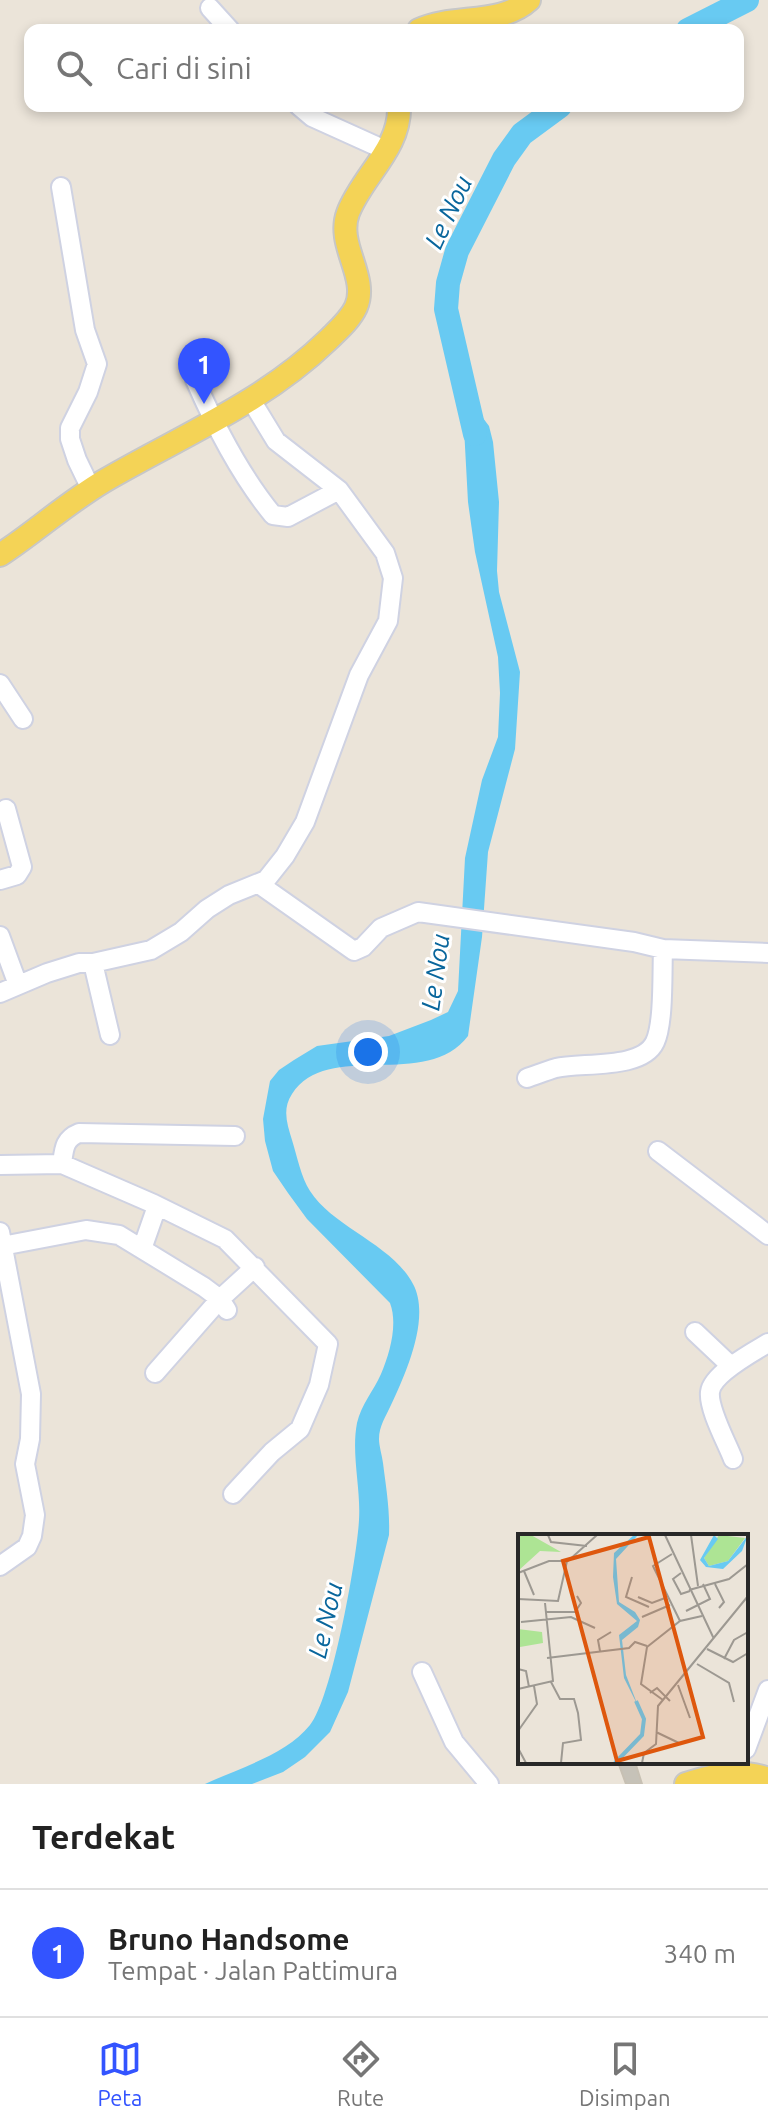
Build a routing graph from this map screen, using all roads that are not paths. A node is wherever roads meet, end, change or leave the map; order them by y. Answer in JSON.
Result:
{"nodes":[{"id":1,"x":529,"y":0,"type":"edge"},
{"id":2,"x":210,"y":8,"type":"dead end"},
{"id":3,"x":225,"y":24,"type":"edge"},
{"id":4,"x":438,"y":24,"type":"edge"},
{"id":5,"x":306,"y":112,"type":"edge"},
{"id":6,"x":399,"y":112,"type":"edge"},
{"id":7,"x":385,"y":150,"type":"junction"},
{"id":8,"x":61,"y":187,"type":"dead end"},
{"id":9,"x":195,"y":380,"type":"dead end"},
{"id":10,"x":251,"y":400,"type":"junction"},
{"id":11,"x":214,"y":423,"type":"junction"},
{"id":12,"x":91,"y":489,"type":"junction"},
{"id":13,"x":339,"y":490,"type":"junction"},
{"id":14,"x":0,"y":555,"type":"edge"},
{"id":15,"x":0,"y":684,"type":"edge"},
{"id":16,"x":23,"y":719,"type":"dead end"},
{"id":17,"x":6,"y":809,"type":"dead end"},
{"id":18,"x":0,"y":880,"type":"edge"},
{"id":19,"x":259,"y":884,"type":"junction"},
{"id":20,"x":0,"y":936,"type":"edge"},
{"id":21,"x":663,"y":949,"type":"junction"},
{"id":22,"x":768,"y":953,"type":"edge"},
{"id":23,"x":93,"y":963,"type":"junction"},
{"id":24,"x":18,"y":985,"type":"junction"},
{"id":25,"x":0,"y":993,"type":"edge"},
{"id":26,"x":110,"y":1035,"type":"dead end"},
{"id":27,"x":527,"y":1078,"type":"dead end"},
{"id":28,"x":235,"y":1136,"type":"dead end"},
{"id":29,"x":658,"y":1151,"type":"dead end"},
{"id":30,"x":62,"y":1164,"type":"junction"},
{"id":31,"x":0,"y":1165,"type":"edge"},
{"id":32,"x":154,"y":1204,"type":"junction"},
{"id":33,"x":768,"y":1235,"type":"edge"},
{"id":34,"x":1,"y":1239,"type":"edge"},
{"id":35,"x":142,"y":1249,"type":"junction"},
{"id":36,"x":255,"y":1267,"type":"junction"},
{"id":37,"x":223,"y":1305,"type":"junction"},
{"id":38,"x":695,"y":1332,"type":"dead end"},
{"id":39,"x":768,"y":1343,"type":"edge"},
{"id":40,"x":731,"y":1366,"type":"junction"},
{"id":41,"x":155,"y":1373,"type":"dead end"},
{"id":42,"x":733,"y":1459,"type":"dead end"},
{"id":43,"x":233,"y":1494,"type":"dead end"},
{"id":44,"x":0,"y":1566,"type":"edge"},
{"id":45,"x":422,"y":1672,"type":"dead end"},
{"id":46,"x":768,"y":1690,"type":"edge"},
{"id":47,"x":748,"y":1744,"type":"edge"},
{"id":48,"x":742,"y":1767,"type":"edge"},
{"id":49,"x":768,"y":1779,"type":"edge"},
{"id":50,"x":696,"y":1781,"type":"edge"},
{"id":51,"x":489,"y":1784,"type":"edge"}],
"edges":[{"from":1,"to":4,"type":"main road"},
{"from":2,"to":3,"type":"street"},
{"from":5,"to":7,"type":"street"},
{"from":6,"to":7,"type":"main road"},
{"from":7,"to":10,"type":"main road"},
{"from":8,"to":12,"type":"street"},
{"from":9,"to":11,"type":"street"},
{"from":10,"to":11,"type":"main road"},
{"from":10,"to":13,"type":"street"},
{"from":11,"to":12,"type":"main road"},
{"from":11,"to":13,"type":"street"},
{"from":12,"to":14,"type":"main road"},
{"from":13,"to":19,"type":"street"},
{"from":15,"to":16,"type":"street"},
{"from":17,"to":18,"type":"street"},
{"from":19,"to":21,"type":"street"},
{"from":19,"to":23,"type":"street"},
{"from":20,"to":24,"type":"street"},
{"from":21,"to":22,"type":"street"},
{"from":21,"to":27,"type":"street"},
{"from":23,"to":24,"type":"street"},
{"from":23,"to":26,"type":"street"},
{"from":24,"to":25,"type":"street"},
{"from":28,"to":30,"type":"street"},
{"from":29,"to":33,"type":"street"},
{"from":30,"to":31,"type":"street"},
{"from":30,"to":32,"type":"street"},
{"from":32,"to":35,"type":"street"},
{"from":32,"to":36,"type":"street"},
{"from":34,"to":35,"type":"street"},
{"from":34,"to":44,"type":"street"},
{"from":35,"to":37,"type":"street"},
{"from":36,"to":37,"type":"street"},
{"from":36,"to":43,"type":"street"},
{"from":37,"to":41,"type":"street"},
{"from":38,"to":40,"type":"street"},
{"from":39,"to":40,"type":"street"},
{"from":40,"to":42,"type":"street"},
{"from":45,"to":51,"type":"street"},
{"from":46,"to":47,"type":"street"},
{"from":48,"to":49,"type":"main road"},
{"from":48,"to":50,"type":"main road"}]}
